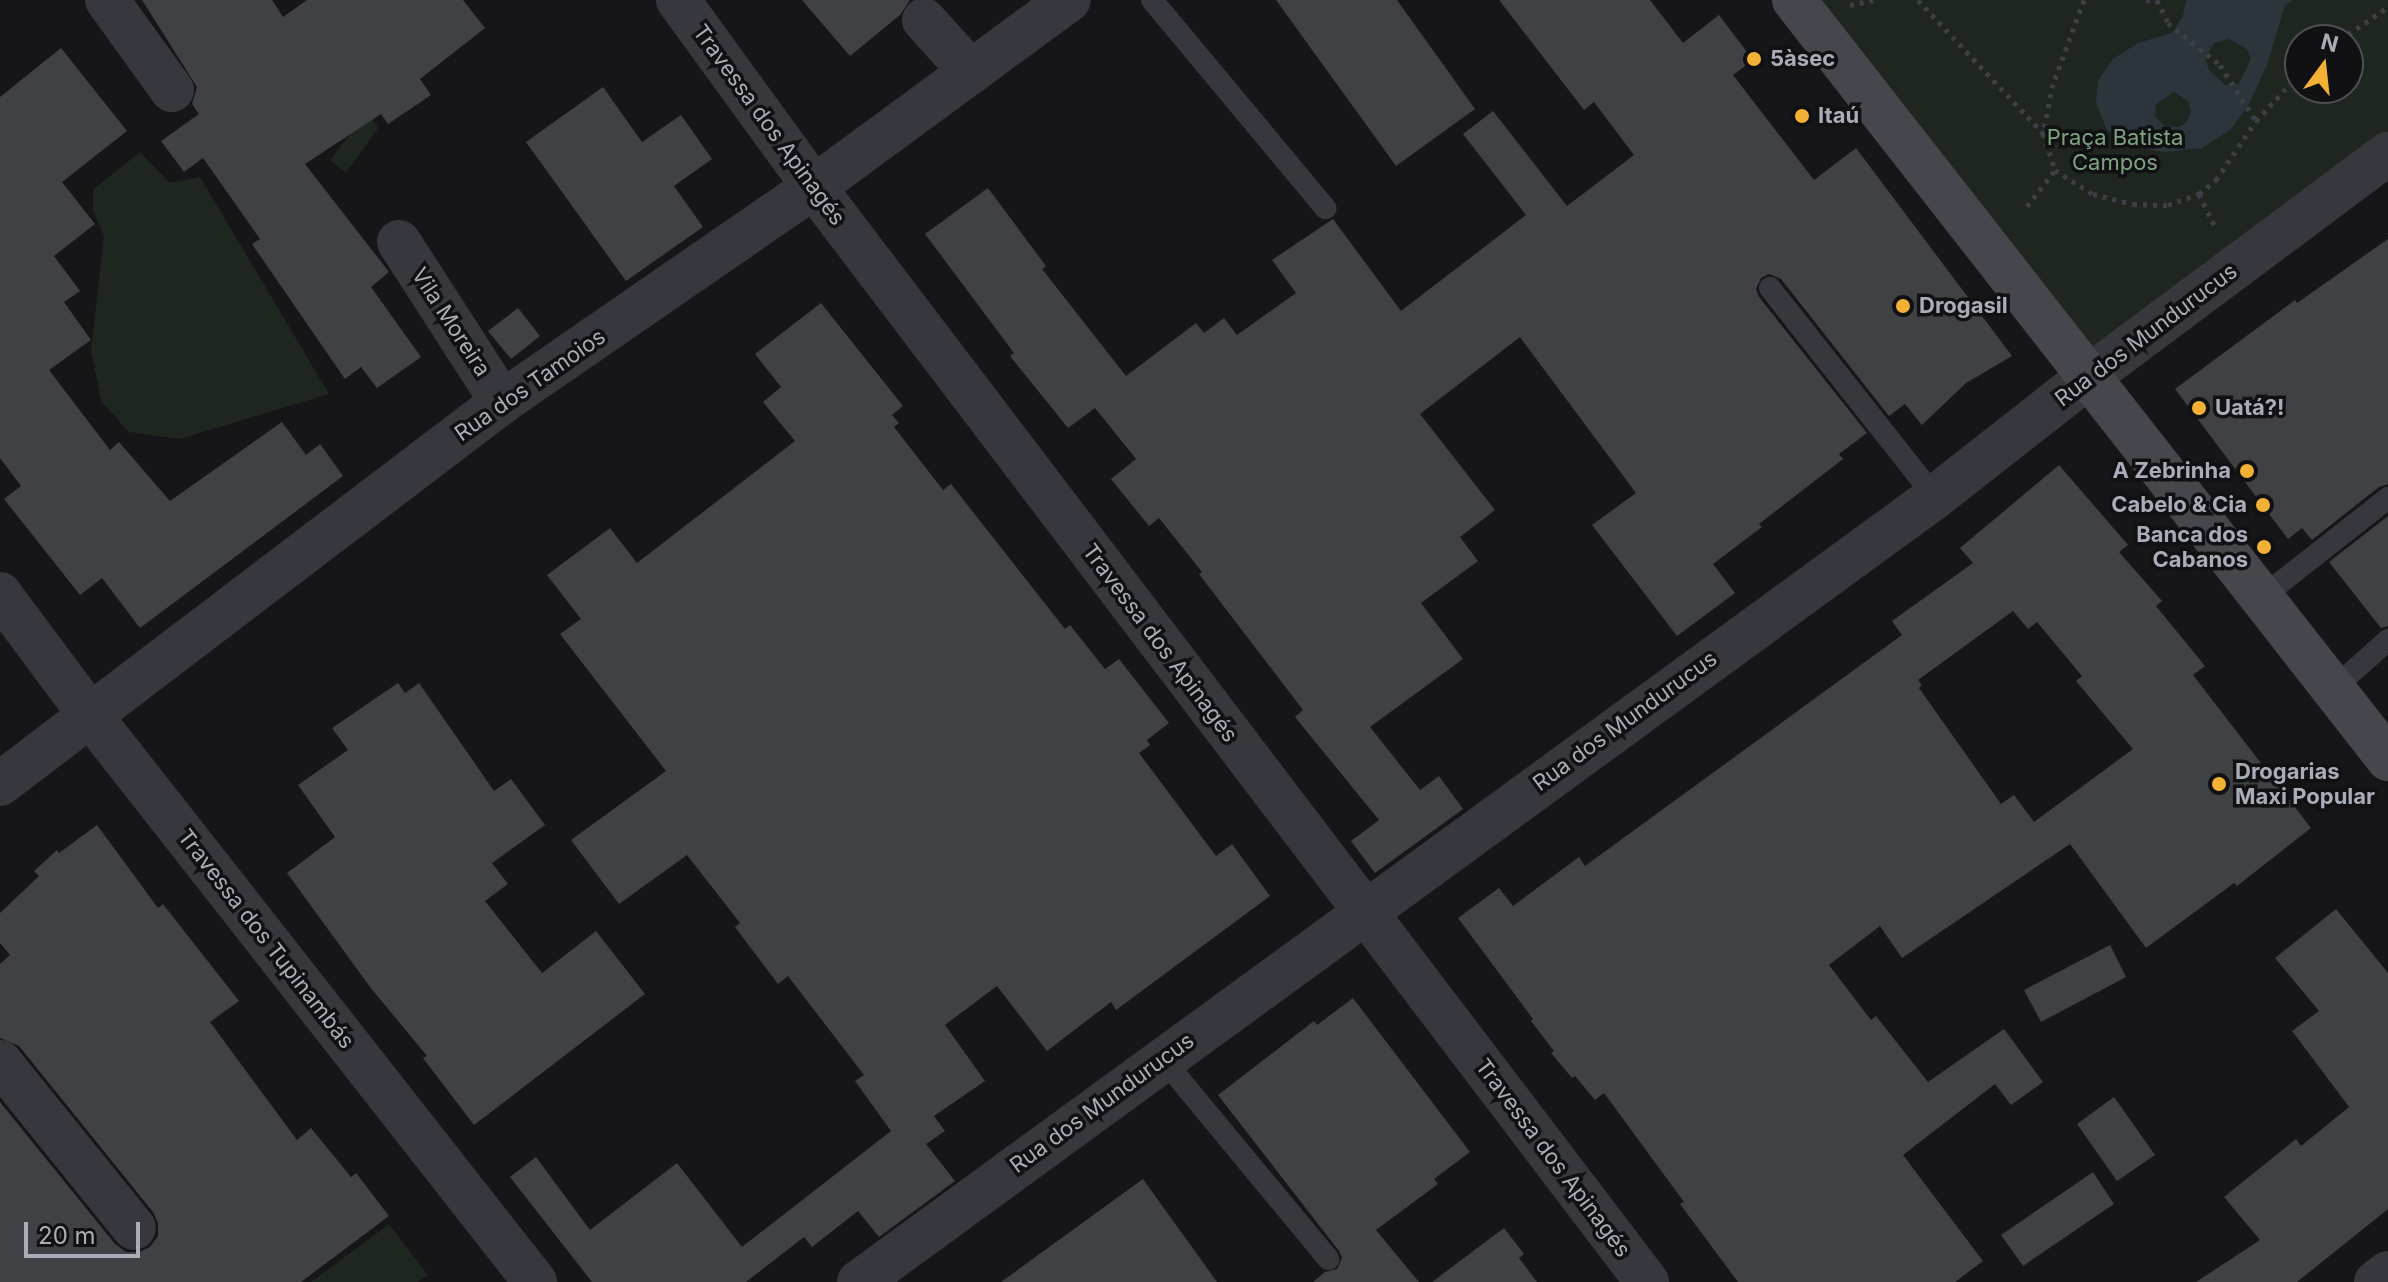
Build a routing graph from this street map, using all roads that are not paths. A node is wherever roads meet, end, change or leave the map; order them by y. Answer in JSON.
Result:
{"nodes":[{"id":1,"x":107,"y":0,"type":"edge"},
{"id":2,"x":678,"y":0,"type":"edge"},
{"id":3,"x":1069,"y":0,"type":"edge"},
{"id":4,"x":1152,"y":0,"type":"edge"},
{"id":5,"x":1794,"y":0,"type":"edge"},
{"id":6,"x":924,"y":20,"type":"dead end"},
{"id":7,"x":971,"y":72,"type":"junction"},
{"id":8,"x":172,"y":90,"type":"dead end"},
{"id":9,"x":2388,"y":154,"type":"edge"},
{"id":10,"x":814,"y":187,"type":"junction"},
{"id":11,"x":1325,"y":208,"type":"dead end"},
{"id":12,"x":399,"y":242,"type":"dead end"},
{"id":13,"x":1770,"y":288,"type":"dead end"},
{"id":14,"x":2087,"y":378,"type":"junction"},
{"id":15,"x":502,"y":402,"type":"junction"},
{"id":16,"x":1935,"y":497,"type":"junction"},
{"id":17,"x":2388,"y":498,"type":"edge"},
{"id":18,"x":0,"y":594,"type":"edge"},
{"id":19,"x":2261,"y":598,"type":"junction"},
{"id":20,"x":2388,"y":640,"type":"edge"},
{"id":21,"x":2333,"y":689,"type":"junction"},
{"id":22,"x":90,"y":715,"type":"junction"},
{"id":23,"x":2388,"y":759,"type":"edge"},
{"id":24,"x":0,"y":784,"type":"edge"},
{"id":25,"x":1366,"y":909,"type":"junction"},
{"id":26,"x":1162,"y":1058,"type":"junction"},
{"id":27,"x":0,"y":1062,"type":"edge"},
{"id":28,"x":134,"y":1228,"type":"dead end"},
{"id":29,"x":1328,"y":1259,"type":"dead end"},
{"id":30,"x":2388,"y":1273,"type":"edge"},
{"id":31,"x":535,"y":1282,"type":"edge"},
{"id":32,"x":859,"y":1282,"type":"edge"},
{"id":33,"x":1647,"y":1282,"type":"edge"},
{"id":34,"x":2376,"y":1282,"type":"edge"}],
"edges":[{"from":1,"to":8,"type":"street"},
{"from":2,"to":10,"type":"street","name":"Travessa dos Apinagés"},
{"from":3,"to":7,"type":"street","name":"Rua dos Tamoios"},
{"from":4,"to":11,"type":"lane"},
{"from":5,"to":14,"type":"main road"},
{"from":6,"to":7,"type":"street"},
{"from":7,"to":10,"type":"street","name":"Rua dos Tamoios"},
{"from":9,"to":14,"type":"street","name":"Rua dos Mundurucus"},
{"from":10,"to":15,"type":"street","name":"Rua dos Tamoios"},
{"from":10,"to":25,"type":"street","name":"Travessa dos Apinagés"},
{"from":12,"to":15,"type":"street","name":"Vila Moreira"},
{"from":13,"to":16,"type":"lane"},
{"from":14,"to":16,"type":"street","name":"Rua dos Mundurucus"},
{"from":14,"to":19,"type":"main road"},
{"from":15,"to":22,"type":"street","name":"Rua dos Tamoios"},
{"from":16,"to":25,"type":"street","name":"Rua dos Mundurucus"},
{"from":17,"to":19,"type":"lane"},
{"from":18,"to":22,"type":"street","name":"Travessa dos Tupinambás"},
{"from":19,"to":21,"type":"main road"},
{"from":20,"to":21,"type":"lane"},
{"from":21,"to":23,"type":"main road"},
{"from":22,"to":24,"type":"street","name":"Rua dos Tamoios"},
{"from":22,"to":31,"type":"street","name":"Travessa dos Tupinambás"},
{"from":25,"to":26,"type":"street","name":"Rua dos Mundurucus"},
{"from":25,"to":33,"type":"street","name":"Travessa dos Apinagés"},
{"from":26,"to":29,"type":"lane"},
{"from":26,"to":32,"type":"street","name":"Rua dos Mundurucus"},
{"from":27,"to":28,"type":"street"},
{"from":30,"to":34,"type":"street"}]}
